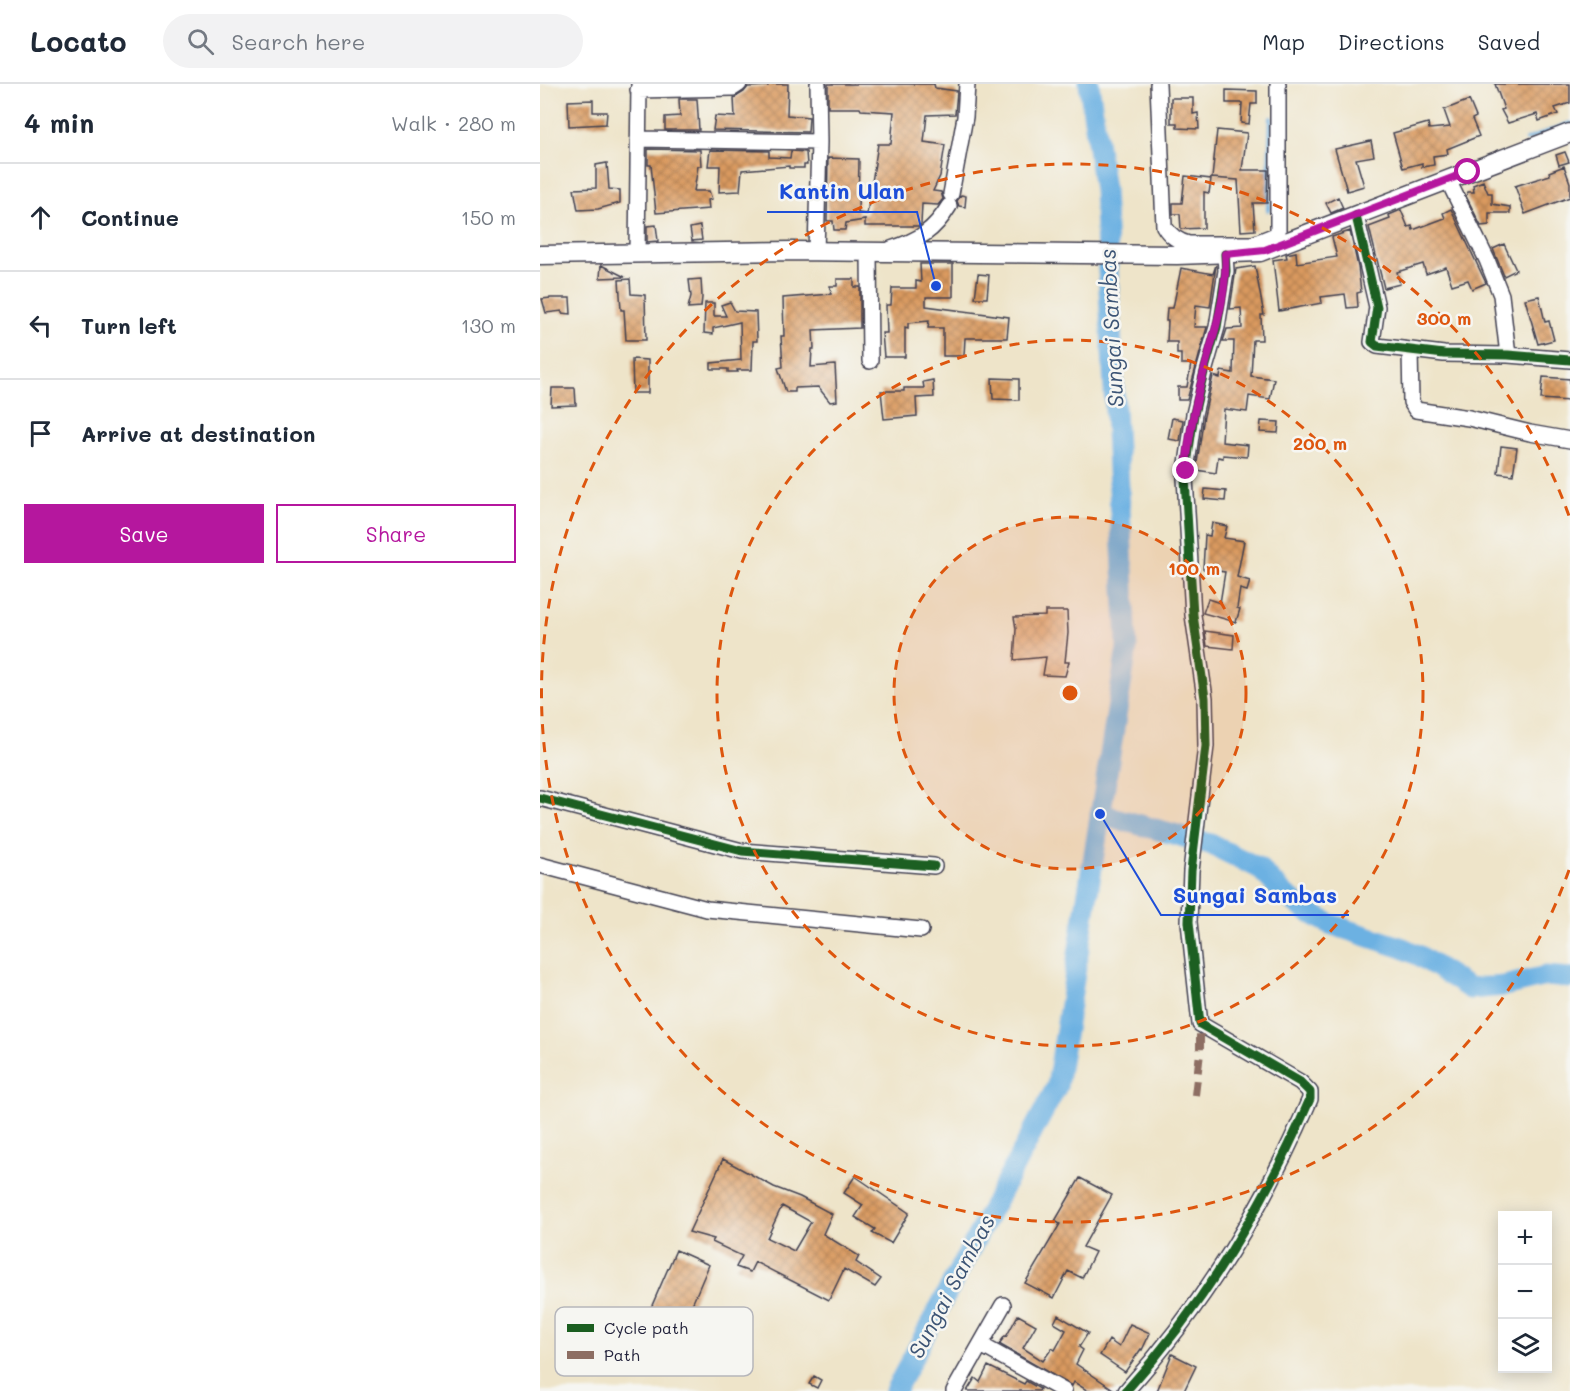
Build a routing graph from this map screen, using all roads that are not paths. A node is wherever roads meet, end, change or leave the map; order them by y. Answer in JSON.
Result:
{"nodes":[{"id":1,"x":739,"y":84,"type":"edge"},
{"id":2,"x":818,"y":84,"type":"edge"},
{"id":3,"x":967,"y":84,"type":"edge"},
{"id":4,"x":1158,"y":84,"type":"edge"},
{"id":5,"x":1278,"y":84,"type":"edge"},
{"id":6,"x":639,"y":87,"type":"edge"},
{"id":7,"x":1570,"y":133,"type":"edge"},
{"id":8,"x":638,"y":139,"type":"junction"},
{"id":9,"x":819,"y":142,"type":"junction"},
{"id":10,"x":1448,"y":180,"type":"junction"},
{"id":11,"x":1356,"y":216,"type":"junction"},
{"id":12,"x":1278,"y":240,"type":"junction"},
{"id":13,"x":816,"y":252,"type":"junction"},
{"id":14,"x":876,"y":252,"type":"junction"},
{"id":15,"x":637,"y":253,"type":"junction"},
{"id":16,"x":1225,"y":254,"type":"junction"},
{"id":17,"x":540,"y":255,"type":"edge"},
{"id":18,"x":1410,"y":351,"type":"junction"},
{"id":19,"x":1508,"y":355,"type":"junction"},
{"id":20,"x":1570,"y":360,"type":"edge"},
{"id":21,"x":870,"y":361,"type":"dead end"},
{"id":22,"x":1570,"y":440,"type":"edge"},
{"id":23,"x":540,"y":798,"type":"edge"},
{"id":24,"x":540,"y":865,"type":"edge"},
{"id":25,"x":934,"y":866,"type":"dead end"},
{"id":26,"x":921,"y":930,"type":"dead end"},
{"id":27,"x":1003,"y":1305,"type":"dead end"},
{"id":28,"x":981,"y":1345,"type":"junction"},
{"id":29,"x":954,"y":1391,"type":"edge"},
{"id":30,"x":1064,"y":1391,"type":"edge"},
{"id":31,"x":1126,"y":1391,"type":"edge"}],
"edges":[{"from":1,"to":6,"type":"street"},
{"from":2,"to":9,"type":"street"},
{"from":3,"to":14,"type":"street"},
{"from":4,"to":12,"type":"street"},
{"from":5,"to":12,"type":"street"},
{"from":6,"to":8,"type":"street"},
{"from":7,"to":10,"type":"main road"},
{"from":8,"to":9,"type":"street"},
{"from":8,"to":15,"type":"street"},
{"from":9,"to":13,"type":"street"},
{"from":10,"to":11,"type":"main road"},
{"from":10,"to":19,"type":"street"},
{"from":11,"to":12,"type":"main road"},
{"from":11,"to":18,"type":"street"},
{"from":12,"to":16,"type":"main road"},
{"from":13,"to":14,"type":"main road"},
{"from":13,"to":15,"type":"main road"},
{"from":14,"to":16,"type":"main road"},
{"from":14,"to":21,"type":"street"},
{"from":15,"to":17,"type":"main road"},
{"from":16,"to":31,"type":"street"},
{"from":18,"to":19,"type":"street"},
{"from":18,"to":22,"type":"street"},
{"from":19,"to":20,"type":"street"},
{"from":23,"to":25,"type":"street"},
{"from":24,"to":26,"type":"street"},
{"from":27,"to":28,"type":"street"},
{"from":28,"to":29,"type":"street"},
{"from":28,"to":30,"type":"street"}]}
